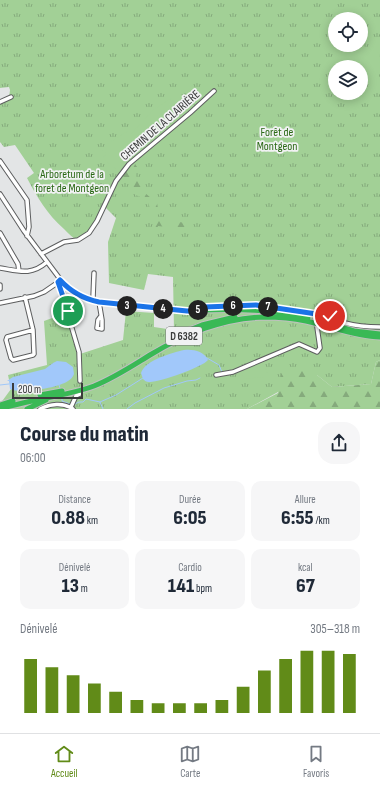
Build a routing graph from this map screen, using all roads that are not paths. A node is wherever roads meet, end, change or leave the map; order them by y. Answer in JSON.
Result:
{"nodes":[{"id":1,"x":214,"y":91,"type":"dead end"},
{"id":2,"x":11,"y":97,"type":"dead end"},
{"id":3,"x":0,"y":102,"type":"edge"},
{"id":4,"x":0,"y":161,"type":"edge"},
{"id":5,"x":0,"y":194,"type":"edge"},
{"id":6,"x":0,"y":233,"type":"edge"},
{"id":7,"x":27,"y":236,"type":"junction"},
{"id":8,"x":41,"y":254,"type":"junction"},
{"id":9,"x":47,"y":262,"type":"junction"},
{"id":10,"x":0,"y":268,"type":"edge"},
{"id":11,"x":19,"y":271,"type":"junction"},
{"id":12,"x":94,"y":272,"type":"dead end"},
{"id":13,"x":60,"y":281,"type":"junction"},
{"id":14,"x":0,"y":285,"type":"edge"},
{"id":15,"x":0,"y":289,"type":"edge"},
{"id":16,"x":25,"y":297,"type":"junction"},
{"id":17,"x":91,"y":300,"type":"junction"},
{"id":18,"x":99,"y":302,"type":"junction"},
{"id":19,"x":0,"y":303,"type":"edge"},
{"id":20,"x":201,"y":309,"type":"junction"},
{"id":21,"x":187,"y":311,"type":"junction"},
{"id":22,"x":101,"y":316,"type":"dead end"},
{"id":23,"x":313,"y":320,"type":"junction"},
{"id":24,"x":317,"y":327,"type":"dead end"},
{"id":25,"x":380,"y":327,"type":"edge"},
{"id":26,"x":33,"y":330,"type":"junction"},
{"id":27,"x":380,"y":334,"type":"edge"},
{"id":28,"x":380,"y":337,"type":"edge"},
{"id":29,"x":216,"y":375,"type":"dead end"},
{"id":30,"x":80,"y":381,"type":"dead end"},
{"id":31,"x":71,"y":392,"type":"junction"},
{"id":32,"x":80,"y":394,"type":"dead end"},
{"id":33,"x":0,"y":405,"type":"edge"},
{"id":34,"x":72,"y":406,"type":"edge"},
{"id":35,"x":0,"y":409,"type":"edge"},
{"id":36,"x":27,"y":409,"type":"edge"},
{"id":37,"x":40,"y":409,"type":"edge"}],
"edges":[{"from":1,"to":8,"type":"street","name":"CHEMIN DE LA CLAIRIÈRE"},
{"from":2,"to":3,"type":"street"},
{"from":4,"to":7,"type":"street"},
{"from":5,"to":7,"type":"street"},
{"from":6,"to":11,"type":"street"},
{"from":7,"to":8,"type":"street"},
{"from":8,"to":9,"type":"street"},
{"from":9,"to":11,"type":"street"},
{"from":9,"to":13,"type":"street"},
{"from":10,"to":11,"type":"street"},
{"from":12,"to":17,"type":"street"},
{"from":13,"to":16,"type":"street"},
{"from":13,"to":17,"type":"street"},
{"from":13,"to":30,"type":"street"},
{"from":14,"to":15,"type":"street"},
{"from":16,"to":19,"type":"street"},
{"from":16,"to":26,"type":"street"},
{"from":17,"to":18,"type":"street"},
{"from":18,"to":21,"type":"street"},
{"from":18,"to":22,"type":"street"},
{"from":20,"to":21,"type":"street"},
{"from":20,"to":21,"type":"street"},
{"from":20,"to":23,"type":"highway"},
{"from":20,"to":25,"type":"street"},
{"from":23,"to":27,"type":"highway","number":"D 6382"},
{"from":23,"to":33,"type":"highway","number":"D 6382"},
{"from":24,"to":29,"type":"street"},
{"from":26,"to":26,"type":"street"},
{"from":28,"to":31,"type":"highway","number":"D 6382"},
{"from":31,"to":35,"type":"highway","number":"D 6382"},
{"from":31,"to":36,"type":"highway"},
{"from":32,"to":34,"type":"street"},
{"from":34,"to":37,"type":"street"}]}
